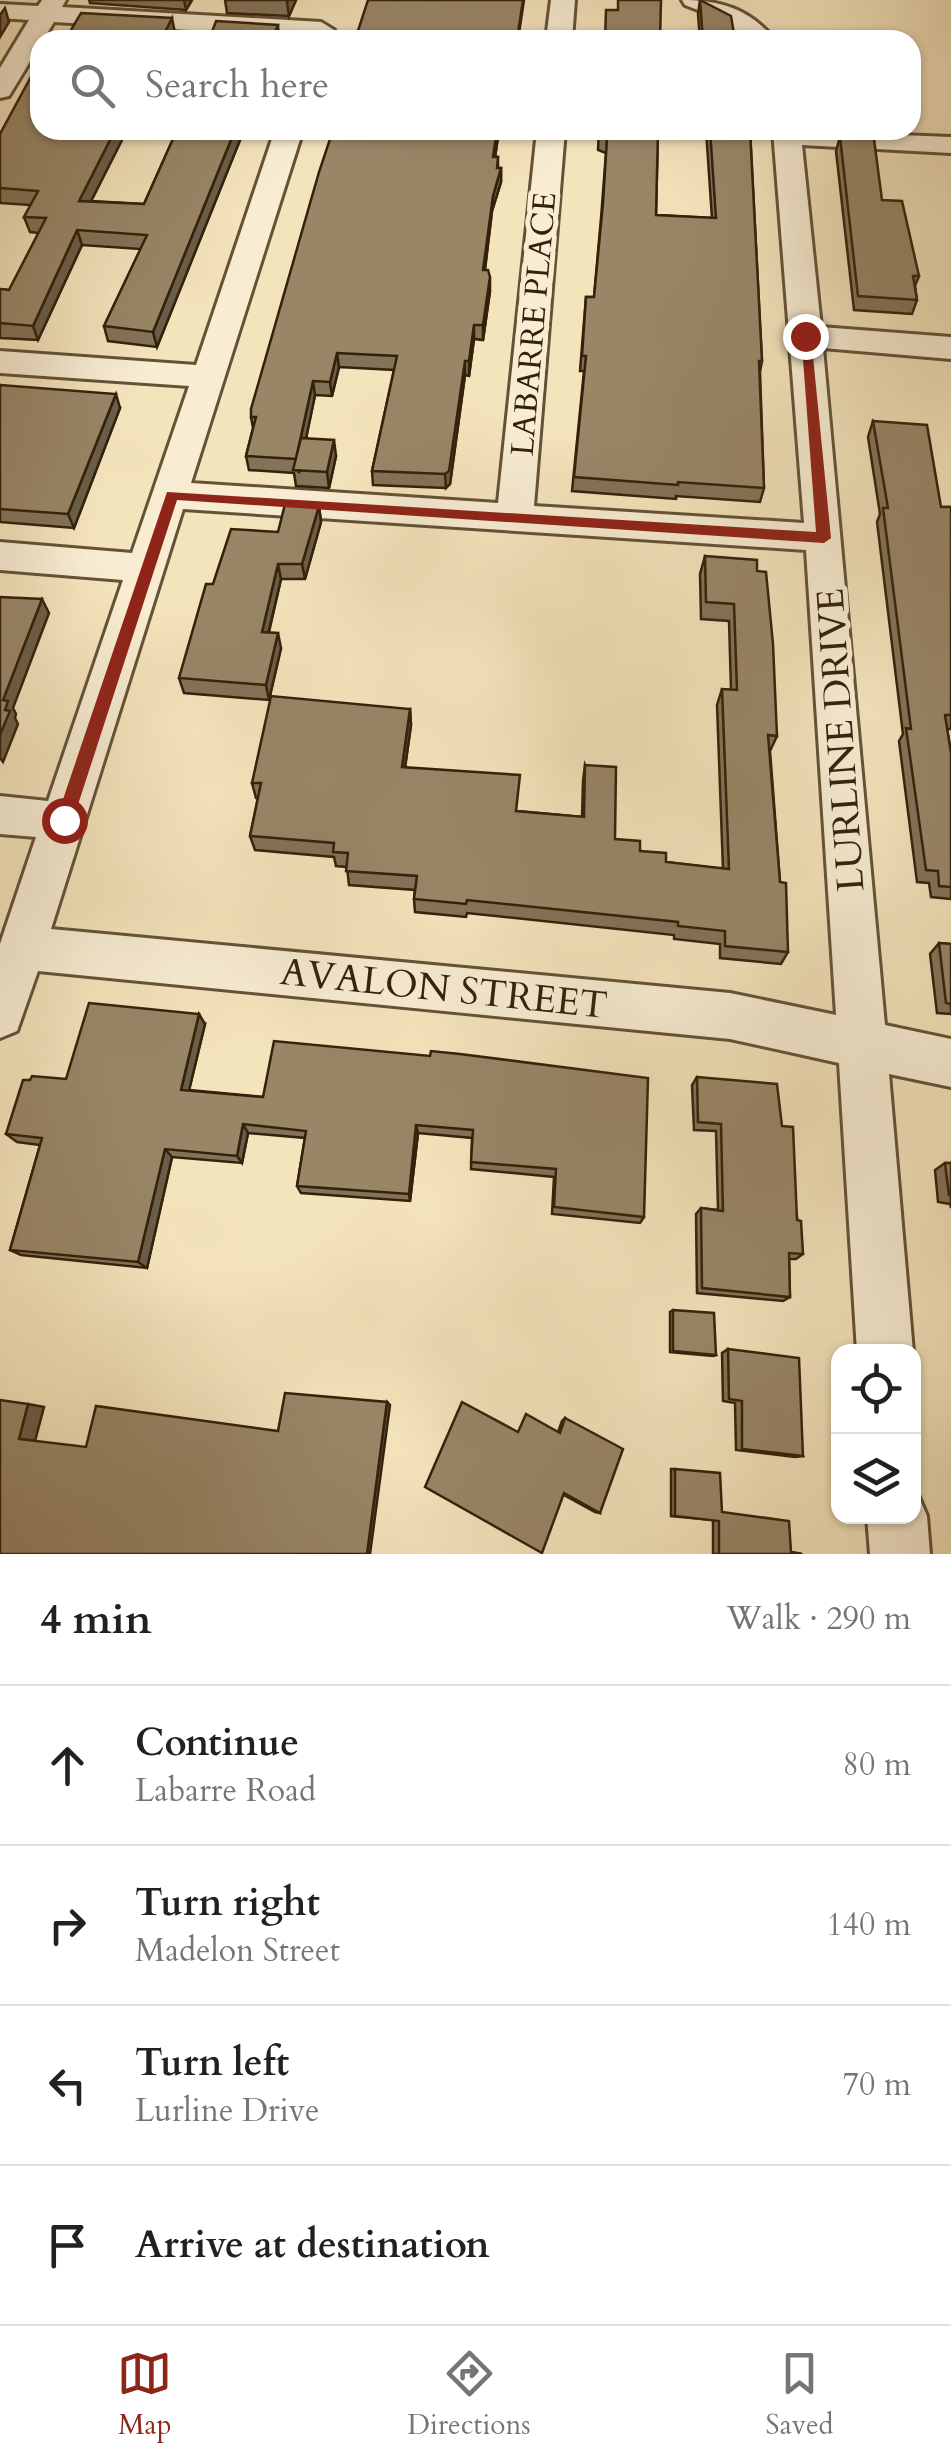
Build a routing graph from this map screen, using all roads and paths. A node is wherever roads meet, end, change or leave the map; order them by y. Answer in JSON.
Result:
{"nodes":[{"id":1,"x":331,"y":0,"type":"edge"},
{"id":2,"x":563,"y":0,"type":"edge"},
{"id":3,"x":694,"y":0,"type":"edge"},
{"id":4,"x":50,"y":7,"type":"edge"},
{"id":5,"x":0,"y":11,"type":"edge"},
{"id":6,"x":36,"y":30,"type":"edge"},
{"id":7,"x":272,"y":30,"type":"edge"},
{"id":8,"x":322,"y":30,"type":"edge"},
{"id":9,"x":561,"y":30,"type":"edge"},
{"id":10,"x":749,"y":30,"type":"edge"},
{"id":11,"x":30,"y":40,"type":"edge"},
{"id":12,"x":0,"y":90,"type":"edge"},
{"id":13,"x":286,"y":140,"type":"edge"},
{"id":14,"x":550,"y":140,"type":"edge"},
{"id":15,"x":788,"y":140,"type":"edge"},
{"id":16,"x":867,"y":140,"type":"edge"},
{"id":17,"x":951,"y":146,"type":"edge"},
{"id":18,"x":805,"y":336,"type":"junction"},
{"id":19,"x":951,"y":348,"type":"edge"},
{"id":20,"x":0,"y":362,"type":"edge"},
{"id":21,"x":210,"y":377,"type":"junction"},
{"id":22,"x":172,"y":495,"type":"junction"},
{"id":23,"x":515,"y":519,"type":"junction"},
{"id":24,"x":824,"y":538,"type":"junction"},
{"id":25,"x":0,"y":556,"type":"edge"},
{"id":26,"x":148,"y":568,"type":"junction"},
{"id":27,"x":0,"y":815,"type":"edge"},
{"id":28,"x":64,"y":820,"type":"junction"},
{"id":29,"x":22,"y":948,"type":"junction"},
{"id":30,"x":0,"y":1014,"type":"edge"},
{"id":31,"x":864,"y":1044,"type":"junction"},
{"id":32,"x":951,"y":1063,"type":"edge"},
{"id":33,"x":884,"y":1344,"type":"edge"},
{"id":34,"x":898,"y":1524,"type":"edge"},
{"id":35,"x":900,"y":1554,"type":"edge"}],
"edges":[{"from":1,"to":8,"type":"street"},
{"from":2,"to":9,"type":"street"},
{"from":3,"to":10,"type":"street"},
{"from":4,"to":5,"type":"street"},
{"from":4,"to":6,"type":"street"},
{"from":4,"to":7,"type":"street"},
{"from":11,"to":12,"type":"street"},
{"from":13,"to":21,"type":"street"},
{"from":14,"to":23,"type":"street","name":"LABARRE PLACE"},
{"from":15,"to":18,"type":"street","name":"LURLINE DRIVE"},
{"from":16,"to":17,"type":"street"},
{"from":18,"to":19,"type":"street"},
{"from":18,"to":24,"type":"street","name":"LURLINE DRIVE"},
{"from":20,"to":21,"type":"street"},
{"from":21,"to":22,"type":"street"},
{"from":22,"to":23,"type":"street"},
{"from":22,"to":26,"type":"street"},
{"from":23,"to":24,"type":"street"},
{"from":24,"to":31,"type":"street","name":"LURLINE DRIVE"},
{"from":25,"to":26,"type":"street"},
{"from":26,"to":28,"type":"street"},
{"from":27,"to":28,"type":"street"},
{"from":28,"to":29,"type":"street"},
{"from":29,"to":30,"type":"street"},
{"from":29,"to":31,"type":"street","name":"AVALON STREET"},
{"from":31,"to":32,"type":"street","name":"AVALON STREET"},
{"from":31,"to":33,"type":"street","name":"LURLINE DRIVE"},
{"from":34,"to":35,"type":"street"}]}
